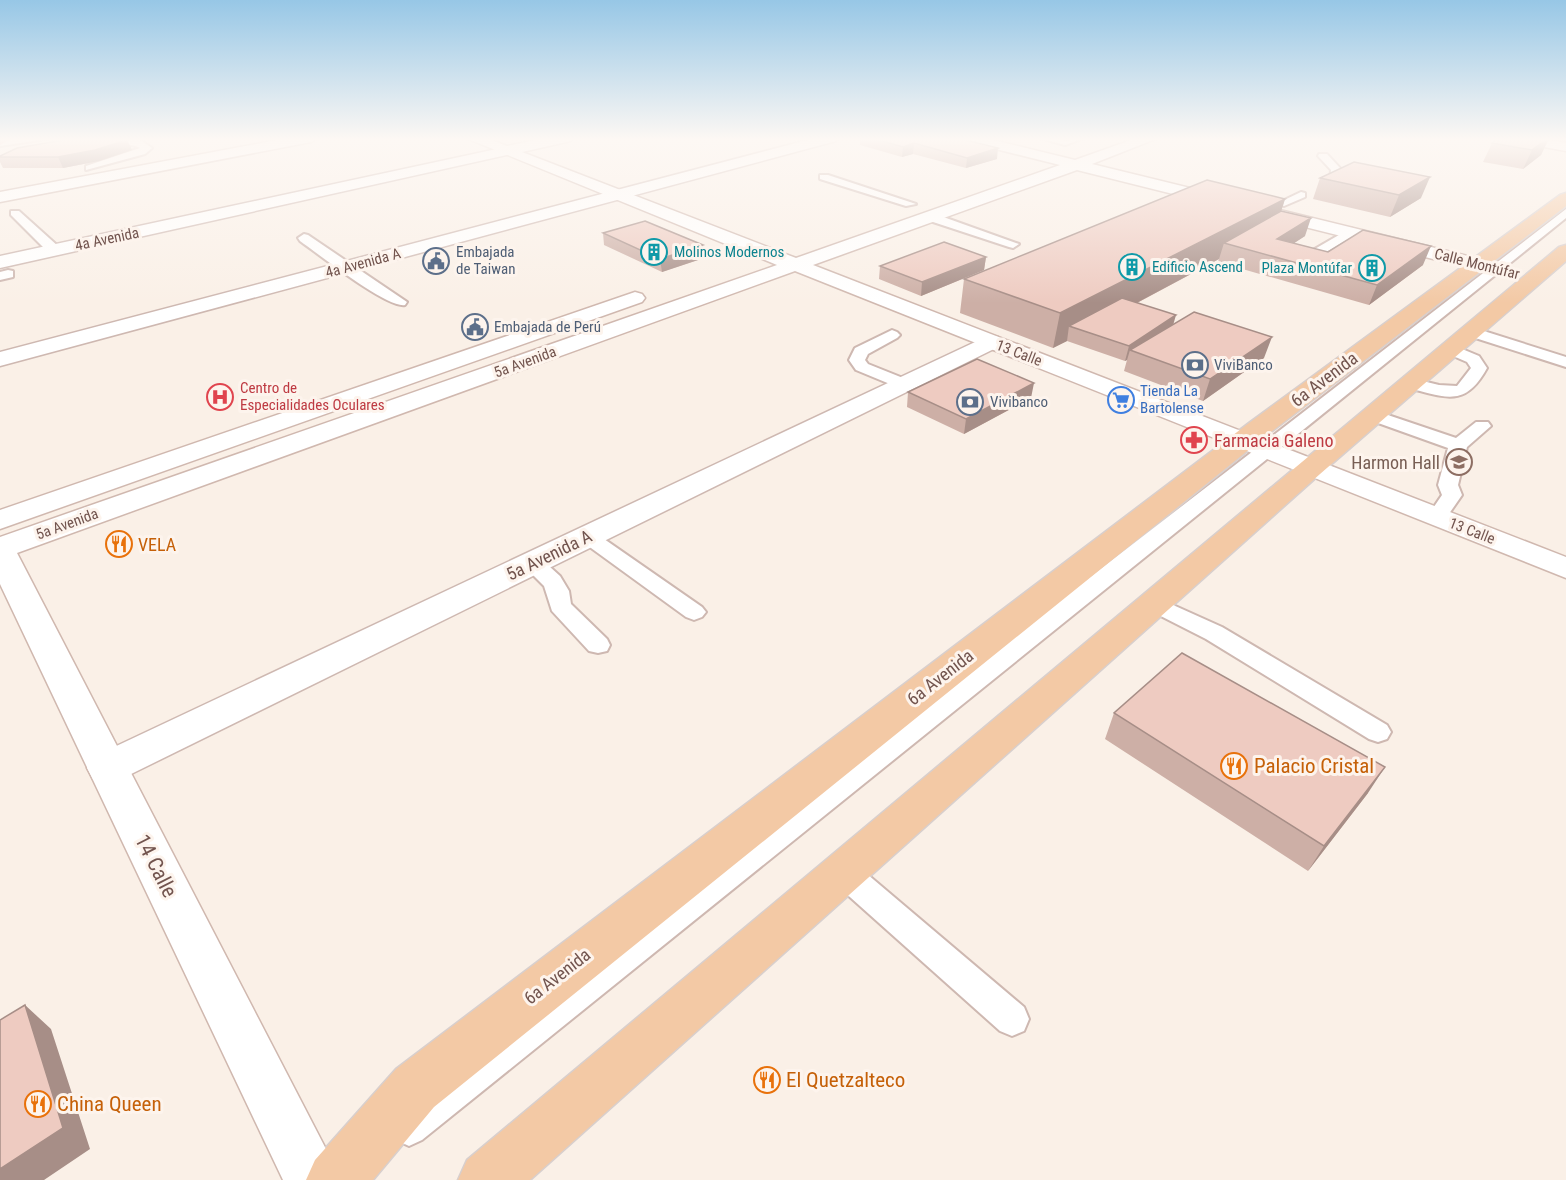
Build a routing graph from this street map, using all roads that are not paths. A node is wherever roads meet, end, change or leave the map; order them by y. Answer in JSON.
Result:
{"nodes":[{"id":1,"x":21,"y":193,"type":"edge"},
{"id":2,"x":315,"y":193,"type":"edge"},
{"id":3,"x":613,"y":193,"type":"edge"},
{"id":4,"x":625,"y":193,"type":"edge"},
{"id":5,"x":875,"y":193,"type":"edge"},
{"id":6,"x":942,"y":193,"type":"edge"},
{"id":7,"x":979,"y":193,"type":"edge"},
{"id":8,"x":1207,"y":193,"type":"edge"},
{"id":9,"x":1242,"y":193,"type":"edge"},
{"id":10,"x":618,"y":195,"type":"junction"},
{"id":11,"x":1301,"y":195,"type":"dead end"},
{"id":12,"x":0,"y":197,"type":"edge"},
{"id":13,"x":1566,"y":198,"type":"edge"},
{"id":14,"x":1284,"y":203,"type":"junction"},
{"id":15,"x":910,"y":204,"type":"junction"},
{"id":16,"x":1566,"y":212,"type":"edge"},
{"id":17,"x":15,"y":213,"type":"dead end"},
{"id":18,"x":931,"y":217,"type":"junction"},
{"id":19,"x":1350,"y":232,"type":"junction"},
{"id":20,"x":304,"y":238,"type":"dead end"},
{"id":21,"x":1013,"y":244,"type":"dead end"},
{"id":22,"x":54,"y":250,"type":"junction"},
{"id":23,"x":1566,"y":251,"type":"edge"},
{"id":24,"x":764,"y":253,"type":"junction"},
{"id":25,"x":1493,"y":260,"type":"junction"},
{"id":26,"x":1301,"y":261,"type":"edge"},
{"id":27,"x":730,"y":265,"type":"dead end"},
{"id":28,"x":795,"y":265,"type":"junction"},
{"id":29,"x":345,"y":268,"type":"junction"},
{"id":30,"x":3,"y":271,"type":"edge"},
{"id":31,"x":1551,"y":274,"type":"edge"},
{"id":32,"x":652,"y":292,"type":"dead end"},
{"id":33,"x":400,"y":302,"type":"dead end"},
{"id":34,"x":1471,"y":332,"type":"junction"},
{"id":35,"x":892,"y":335,"type":"dead end"},
{"id":36,"x":990,"y":342,"type":"junction"},
{"id":37,"x":1450,"y":349,"type":"junction"},
{"id":38,"x":0,"y":359,"type":"edge"},
{"id":39,"x":1566,"y":362,"type":"edge"},
{"id":40,"x":1410,"y":383,"type":"junction"},
{"id":41,"x":902,"y":384,"type":"junction"},
{"id":42,"x":1373,"y":415,"type":"junction"},
{"id":43,"x":1482,"y":426,"type":"dead end"},
{"id":44,"x":1254,"y":445,"type":"junction"},
{"id":45,"x":1458,"y":445,"type":"junction"},
{"id":46,"x":1310,"y":468,"type":"junction"},
{"id":47,"x":1437,"y":517,"type":"junction"},
{"id":48,"x":0,"y":520,"type":"edge"},
{"id":49,"x":587,"y":536,"type":"junction"},
{"id":50,"x":0,"y":550,"type":"edge"},
{"id":51,"x":532,"y":563,"type":"junction"},
{"id":52,"x":1566,"y":568,"type":"edge"},
{"id":53,"x":1154,"y":603,"type":"junction"},
{"id":54,"x":694,"y":612,"type":"dead end"},
{"id":55,"x":598,"y":645,"type":"dead end"},
{"id":56,"x":1378,"y":732,"type":"dead end"},
{"id":57,"x":107,"y":768,"type":"junction"},
{"id":58,"x":843,"y":872,"type":"junction"},
{"id":59,"x":1012,"y":1019,"type":"dead end"},
{"id":60,"x":313,"y":1180,"type":"edge"},
{"id":61,"x":335,"y":1180,"type":"edge"},
{"id":62,"x":342,"y":1180,"type":"edge"},
{"id":63,"x":487,"y":1180,"type":"edge"}],
"edges":[{"from":1,"to":12,"type":"street"},
{"from":2,"to":22,"type":"street","name":"4a Avenida"},
{"from":3,"to":10,"type":"street","name":"13 Calle"},
{"from":4,"to":10,"type":"street","name":"4a Avenida A"},
{"from":5,"to":15,"type":"lane"},
{"from":6,"to":15,"type":"street","name":"5a Avenida"},
{"from":7,"to":18,"type":"street","name":"5a Avenida"},
{"from":8,"to":19,"type":"street","name":"Calle Montúfar"},
{"from":9,"to":14,"type":"street","name":"Calle Montúfar"},
{"from":10,"to":24,"type":"street","name":"13 Calle"},
{"from":10,"to":29,"type":"street","name":"4a Avenida A"},
{"from":11,"to":14,"type":"lane"},
{"from":13,"to":25,"type":"main road"},
{"from":14,"to":25,"type":"street","name":"Calle Montúfar"},
{"from":15,"to":24,"type":"street","name":"5a Avenida"},
{"from":16,"to":25,"type":"lane"},
{"from":17,"to":22,"type":"lane"},
{"from":18,"to":21,"type":"lane"},
{"from":18,"to":28,"type":"street","name":"5a Avenida"},
{"from":19,"to":25,"type":"street","name":"Calle Montúfar"},
{"from":19,"to":26,"type":"lane"},
{"from":20,"to":29,"type":"lane"},
{"from":22,"to":30,"type":"street","name":"4a Avenida"},
{"from":23,"to":31,"type":"main road"},
{"from":24,"to":27,"type":"street","name":"5a Avenida"},
{"from":24,"to":28,"type":"street","name":"13 Calle"},
{"from":25,"to":31,"type":"main road","name":"Calle Montúfar"},
{"from":25,"to":44,"type":"lane"},
{"from":28,"to":36,"type":"street","name":"13 Calle"},
{"from":28,"to":50,"type":"street","name":"5a Avenida"},
{"from":29,"to":33,"type":"lane"},
{"from":29,"to":38,"type":"street","name":"4a Avenida A"},
{"from":31,"to":34,"type":"main road"},
{"from":32,"to":48,"type":"street","name":"5a Avenida"},
{"from":34,"to":37,"type":"main road"},
{"from":34,"to":39,"type":"lane"},
{"from":35,"to":41,"type":"lane"},
{"from":36,"to":41,"type":"street","name":"5a Avenida A"},
{"from":36,"to":44,"type":"street","name":"13 Calle"},
{"from":37,"to":40,"type":"main road"},
{"from":37,"to":40,"type":"lane"},
{"from":40,"to":42,"type":"main road"},
{"from":41,"to":49,"type":"street","name":"5a Avenida A"},
{"from":42,"to":45,"type":"lane"},
{"from":42,"to":46,"type":"main road"},
{"from":43,"to":45,"type":"lane"},
{"from":44,"to":46,"type":"street","name":"13 Calle"},
{"from":44,"to":61,"type":"main road","name":"6a Avenida"},
{"from":44,"to":62,"type":"lane"},
{"from":45,"to":47,"type":"lane"},
{"from":46,"to":47,"type":"street","name":"13 Calle"},
{"from":46,"to":53,"type":"main road"},
{"from":47,"to":52,"type":"street","name":"13 Calle"},
{"from":49,"to":51,"type":"street","name":"5a Avenida A"},
{"from":49,"to":54,"type":"lane"},
{"from":50,"to":57,"type":"street","name":"14 Calle"},
{"from":51,"to":55,"type":"lane"},
{"from":51,"to":57,"type":"street","name":"5a Avenida A"},
{"from":53,"to":56,"type":"lane"},
{"from":53,"to":58,"type":"main road"},
{"from":57,"to":60,"type":"street","name":"14 Calle"},
{"from":58,"to":59,"type":"lane"},
{"from":58,"to":63,"type":"main road"}]}
